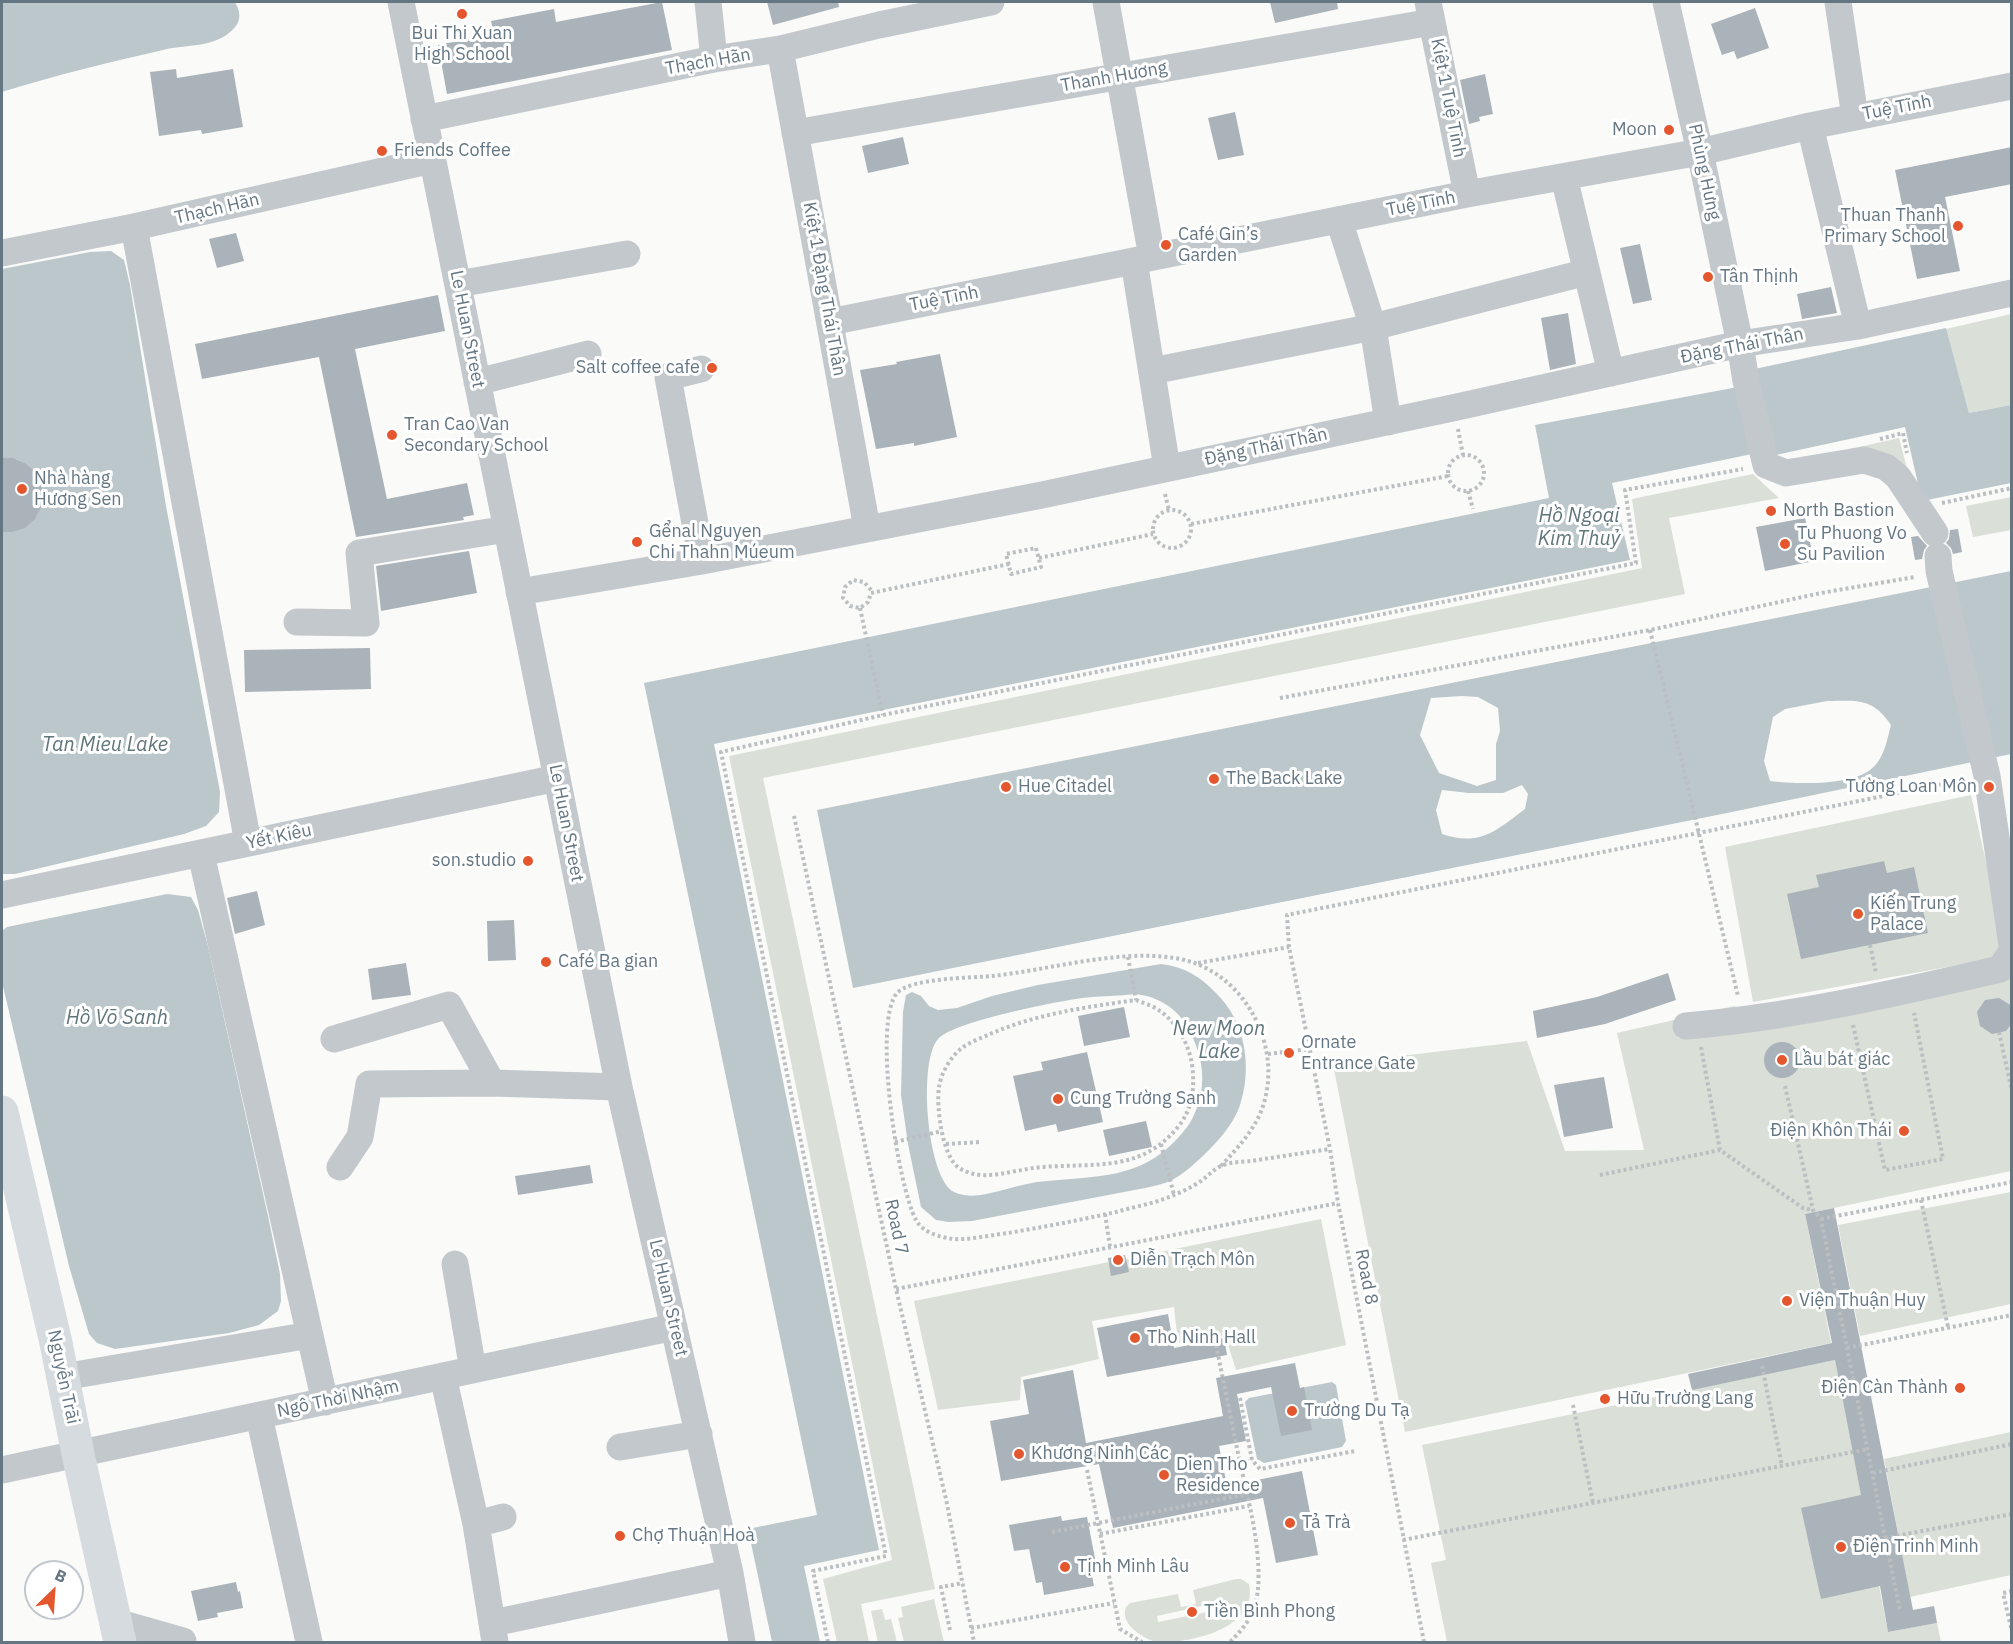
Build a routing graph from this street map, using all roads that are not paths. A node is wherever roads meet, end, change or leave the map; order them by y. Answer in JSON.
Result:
{"nodes":[{"id":1,"x":401,"y":2,"type":"edge"},
{"id":2,"x":708,"y":2,"type":"edge"},
{"id":3,"x":991,"y":2,"type":"edge"},
{"id":4,"x":1106,"y":2,"type":"edge"},
{"id":5,"x":1666,"y":2,"type":"edge"},
{"id":6,"x":1838,"y":2,"type":"edge"},
{"id":7,"x":1430,"y":11,"type":"edge"},
{"id":8,"x":780,"y":49,"type":"junction"},
{"id":9,"x":714,"y":59,"type":"junction"},
{"id":10,"x":1120,"y":76,"type":"junction"},
{"id":11,"x":2012,"y":86,"type":"edge"},
{"id":12,"x":1855,"y":117,"type":"junction"},
{"id":13,"x":424,"y":119,"type":"junction"},
{"id":14,"x":1810,"y":126,"type":"junction"},
{"id":15,"x":795,"y":133,"type":"junction"},
{"id":16,"x":1700,"y":152,"type":"junction"},
{"id":17,"x":432,"y":160,"type":"junction"},
{"id":18,"x":1564,"y":177,"type":"junction"},
{"id":19,"x":1467,"y":194,"type":"junction"},
{"id":20,"x":1339,"y":220,"type":"junction"},
{"id":21,"x":135,"y":227,"type":"junction"},
{"id":22,"x":2,"y":253,"type":"edge"},
{"id":23,"x":627,"y":254,"type":"dead end"},
{"id":24,"x":1143,"y":259,"type":"junction"},
{"id":25,"x":1587,"y":272,"type":"junction"},
{"id":26,"x":458,"y":284,"type":"junction"},
{"id":27,"x":2012,"y":293,"type":"edge"},
{"id":28,"x":830,"y":322,"type":"junction"},
{"id":29,"x":1858,"y":326,"type":"junction"},
{"id":30,"x":1373,"y":327,"type":"junction"},
{"id":31,"x":1740,"y":344,"type":"junction"},
{"id":32,"x":588,"y":354,"type":"dead end"},
{"id":33,"x":701,"y":369,"type":"dead end"},
{"id":34,"x":1152,"y":371,"type":"junction"},
{"id":35,"x":1611,"y":373,"type":"junction"},
{"id":36,"x":477,"y":382,"type":"junction"},
{"id":37,"x":1388,"y":422,"type":"junction"},
{"id":38,"x":1167,"y":468,"type":"junction"},
{"id":39,"x":867,"y":528,"type":"junction"},
{"id":40,"x":507,"y":529,"type":"junction"},
{"id":41,"x":702,"y":561,"type":"junction"},
{"id":42,"x":519,"y":592,"type":"junction"},
{"id":43,"x":297,"y":622,"type":"dead end"},
{"id":44,"x":557,"y":778,"type":"junction"},
{"id":45,"x":248,"y":843,"type":"junction"},
{"id":46,"x":201,"y":854,"type":"junction"},
{"id":47,"x":2,"y":895,"type":"edge"},
{"id":48,"x":2012,"y":945,"type":"edge"},
{"id":49,"x":2012,"y":951,"type":"edge"},
{"id":50,"x":1692,"y":1026,"type":"road end"},
{"id":51,"x":334,"y":1039,"type":"dead end"},
{"id":52,"x":492,"y":1083,"type":"junction"},
{"id":53,"x":619,"y":1087,"type":"junction"},
{"id":54,"x":2,"y":1112,"type":"edge"},
{"id":55,"x":340,"y":1167,"type":"dead end"},
{"id":56,"x":456,"y":1264,"type":"dead end"},
{"id":57,"x":674,"y":1327,"type":"junction"},
{"id":58,"x":310,"y":1335,"type":"junction"},
{"id":59,"x":473,"y":1370,"type":"junction"},
{"id":60,"x":443,"y":1376,"type":"junction"},
{"id":61,"x":63,"y":1377,"type":"junction"},
{"id":62,"x":325,"y":1402,"type":"junction"},
{"id":63,"x":259,"y":1416,"type":"junction"},
{"id":64,"x":699,"y":1434,"type":"junction"},
{"id":65,"x":620,"y":1447,"type":"dead end"},
{"id":66,"x":78,"y":1454,"type":"junction"},
{"id":67,"x":2,"y":1470,"type":"edge"},
{"id":68,"x":503,"y":1517,"type":"dead end"},
{"id":69,"x":476,"y":1524,"type":"junction"},
{"id":70,"x":730,"y":1573,"type":"junction"},
{"id":71,"x":118,"y":1632,"type":"edge"},
{"id":72,"x":494,"y":1633,"type":"edge"},
{"id":73,"x":183,"y":1641,"type":"dead end"},
{"id":74,"x":309,"y":1642,"type":"edge"},
{"id":75,"x":742,"y":1642,"type":"edge"}],
"edges":[{"from":1,"to":13,"type":"street","name":"Le Huan Street"},
{"from":2,"to":9,"type":"street"},
{"from":3,"to":8,"type":"street","name":"Thạch Hãn"},
{"from":4,"to":10,"type":"street"},
{"from":5,"to":16,"type":"street","name":"Phùng Hưng"},
{"from":6,"to":12,"type":"street"},
{"from":7,"to":10,"type":"street","name":"Thanh Hương"},
{"from":7,"to":19,"type":"street","name":"Kiệt 1 Tuệ Tĩnh"},
{"from":8,"to":9,"type":"street","name":"Thạch Hãn"},
{"from":8,"to":15,"type":"street","name":"Kiệt 1 Đặng Thái Thân"},
{"from":9,"to":13,"type":"street","name":"Thạch Hãn"},
{"from":10,"to":15,"type":"street","name":"Thanh Hương"},
{"from":10,"to":24,"type":"street"},
{"from":11,"to":12,"type":"street","name":"Tuệ Tĩnh"},
{"from":12,"to":14,"type":"street","name":"Tuệ Tĩnh"},
{"from":13,"to":17,"type":"street","name":"Le Huan Street"},
{"from":14,"to":16,"type":"street","name":"Tuệ Tĩnh"},
{"from":14,"to":29,"type":"street"},
{"from":15,"to":28,"type":"street","name":"Kiệt 1 Đặng Thái Thân"},
{"from":16,"to":18,"type":"street","name":"Tuệ Tĩnh"},
{"from":16,"to":31,"type":"street","name":"Phùng Hưng"},
{"from":17,"to":21,"type":"street","name":"Thạch Hãn"},
{"from":17,"to":26,"type":"street","name":"Le Huan Street"},
{"from":18,"to":19,"type":"street","name":"Tuệ Tĩnh"},
{"from":18,"to":25,"type":"street"},
{"from":19,"to":20,"type":"street","name":"Tuệ Tĩnh"},
{"from":20,"to":24,"type":"street","name":"Tuệ Tĩnh"},
{"from":20,"to":30,"type":"street"},
{"from":21,"to":22,"type":"street","name":"Thạch Hãn"},
{"from":21,"to":45,"type":"street"},
{"from":23,"to":26,"type":"street"},
{"from":24,"to":28,"type":"street","name":"Tuệ Tĩnh"},
{"from":24,"to":34,"type":"street"},
{"from":25,"to":30,"type":"street"},
{"from":25,"to":35,"type":"street"},
{"from":26,"to":36,"type":"street","name":"Le Huan Street"},
{"from":27,"to":29,"type":"street","name":"Đặng Thái Thân"},
{"from":28,"to":39,"type":"street","name":"Kiệt 1 Đặng Thái Thân"},
{"from":29,"to":31,"type":"street","name":"Đặng Thái Thân"},
{"from":30,"to":34,"type":"street"},
{"from":30,"to":37,"type":"street"},
{"from":31,"to":35,"type":"street","name":"Đặng Thái Thân"},
{"from":31,"to":48,"type":"street","name":"Phùng Hưng"},
{"from":32,"to":36,"type":"street"},
{"from":33,"to":41,"type":"street"},
{"from":34,"to":38,"type":"street"},
{"from":35,"to":37,"type":"street","name":"Đặng Thái Thân"},
{"from":36,"to":40,"type":"street","name":"Le Huan Street"},
{"from":37,"to":38,"type":"street","name":"Đặng Thái Thân"},
{"from":38,"to":39,"type":"street","name":"Đặng Thái Thân"},
{"from":39,"to":41,"type":"street","name":"Đặng Thái Thân"},
{"from":40,"to":42,"type":"street","name":"Le Huan Street"},
{"from":40,"to":43,"type":"street"},
{"from":41,"to":42,"type":"street","name":"Đặng Thái Thân"},
{"from":42,"to":44,"type":"street","name":"Le Huan Street"},
{"from":44,"to":45,"type":"street","name":"Yết Kiêu"},
{"from":44,"to":53,"type":"street","name":"Le Huan Street"},
{"from":45,"to":46,"type":"street","name":"Yết Kiêu"},
{"from":46,"to":47,"type":"street","name":"Yết Kiêu"},
{"from":46,"to":58,"type":"street"},
{"from":49,"to":50,"type":"street"},
{"from":51,"to":52,"type":"street"},
{"from":52,"to":53,"type":"street"},
{"from":52,"to":55,"type":"street"},
{"from":53,"to":57,"type":"street","name":"Le Huan Street"},
{"from":54,"to":61,"type":"main road","name":"Nguyễn Trãi"},
{"from":56,"to":59,"type":"street"},
{"from":57,"to":59,"type":"street","name":"Ngô Thời Nhậm"},
{"from":57,"to":64,"type":"street","name":"Le Huan Street"},
{"from":58,"to":61,"type":"street"},
{"from":58,"to":62,"type":"street"},
{"from":59,"to":60,"type":"street","name":"Ngô Thời Nhậm"},
{"from":60,"to":62,"type":"street","name":"Ngô Thời Nhậm"},
{"from":60,"to":69,"type":"street"},
{"from":61,"to":66,"type":"main road","name":"Nguyễn Trãi"},
{"from":62,"to":63,"type":"street","name":"Ngô Thời Nhậm"},
{"from":63,"to":66,"type":"street","name":"Ngô Thời Nhậm"},
{"from":63,"to":74,"type":"street"},
{"from":64,"to":65,"type":"street"},
{"from":64,"to":70,"type":"street","name":"Le Huan Street"},
{"from":66,"to":67,"type":"street","name":"Ngô Thời Nhậm"},
{"from":66,"to":71,"type":"main road","name":"Nguyễn Trãi"},
{"from":68,"to":69,"type":"street"},
{"from":69,"to":72,"type":"street"},
{"from":70,"to":72,"type":"street"},
{"from":70,"to":75,"type":"street","name":"Le Huan Street"},
{"from":71,"to":73,"type":"street"}]}
